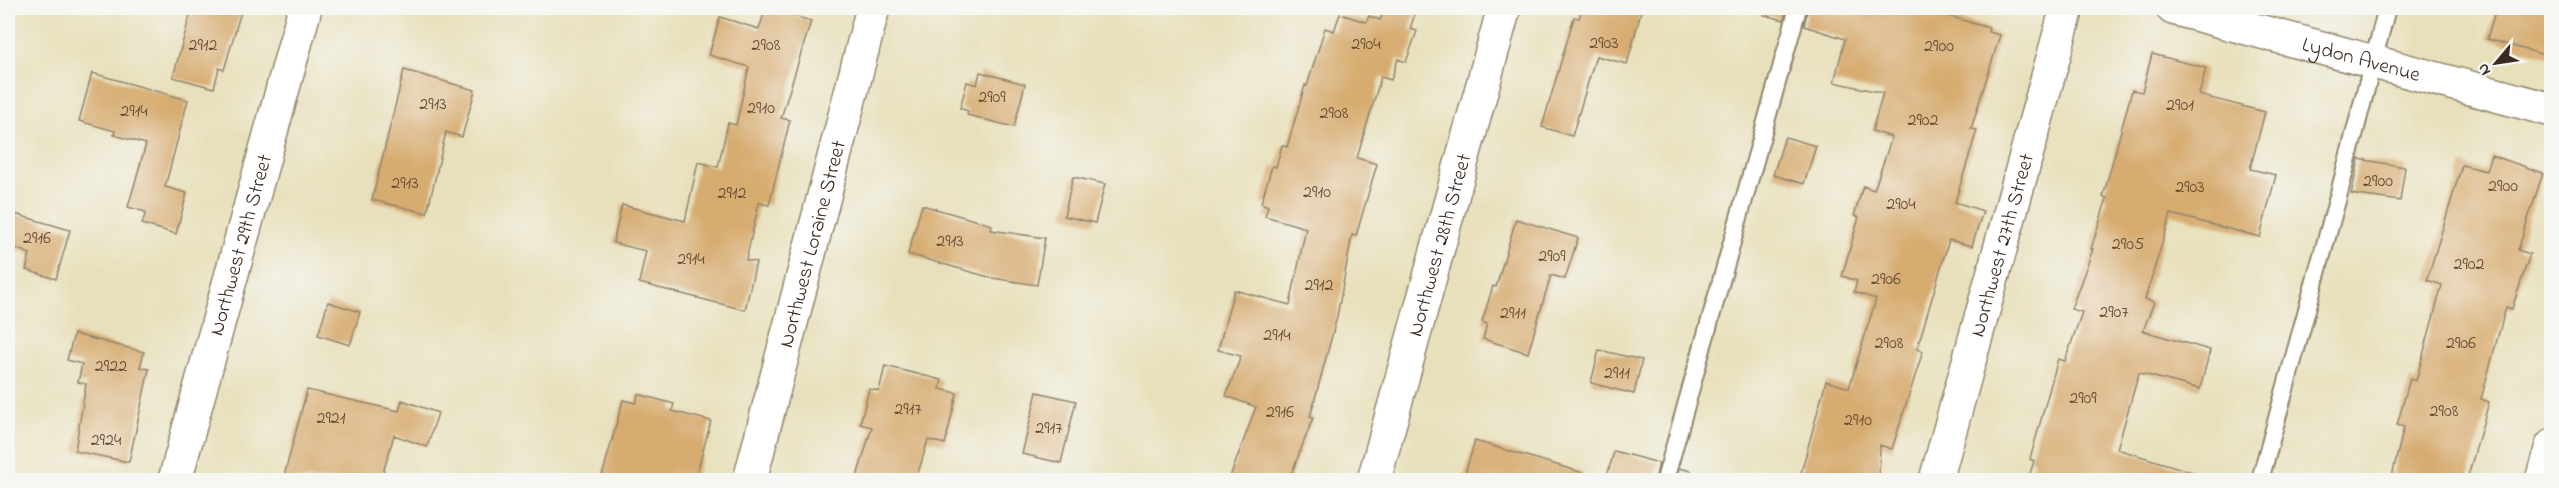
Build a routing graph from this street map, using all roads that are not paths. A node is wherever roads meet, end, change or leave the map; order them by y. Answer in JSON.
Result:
{"nodes":[{"id":1,"x":305,"y":8,"type":"edge"},
{"id":2,"x":873,"y":8,"type":"edge"},
{"id":3,"x":1504,"y":8,"type":"edge"},
{"id":4,"x":1798,"y":8,"type":"edge"},
{"id":5,"x":2067,"y":8,"type":"edge"},
{"id":6,"x":2173,"y":8,"type":"edge"},
{"id":7,"x":2386,"y":8,"type":"edge"},
{"id":8,"x":2373,"y":62,"type":"junction"},
{"id":9,"x":2552,"y":110,"type":"edge"},
{"id":10,"x":2552,"y":446,"type":"edge"},
{"id":11,"x":175,"y":480,"type":"edge"},
{"id":12,"x":750,"y":480,"type":"edge"},
{"id":13,"x":1374,"y":480,"type":"edge"},
{"id":14,"x":1665,"y":480,"type":"edge"},
{"id":15,"x":1936,"y":480,"type":"edge"},
{"id":16,"x":2260,"y":480,"type":"edge"},
{"id":17,"x":2542,"y":480,"type":"edge"}],
"edges":[{"from":1,"to":11,"type":"street","name":"Northwest 29th Street"},
{"from":2,"to":12,"type":"street","name":"Northwest Loraine Street"},
{"from":3,"to":13,"type":"street","name":"Northwest 28th Street"},
{"from":4,"to":14,"type":"lane"},
{"from":5,"to":15,"type":"street","name":"Northwest 27th Street"},
{"from":6,"to":8,"type":"street","name":"Lydon Avenue"},
{"from":7,"to":8,"type":"lane"},
{"from":8,"to":9,"type":"street","name":"Lydon Avenue"},
{"from":8,"to":16,"type":"lane"},
{"from":10,"to":17,"type":"street"}]}
